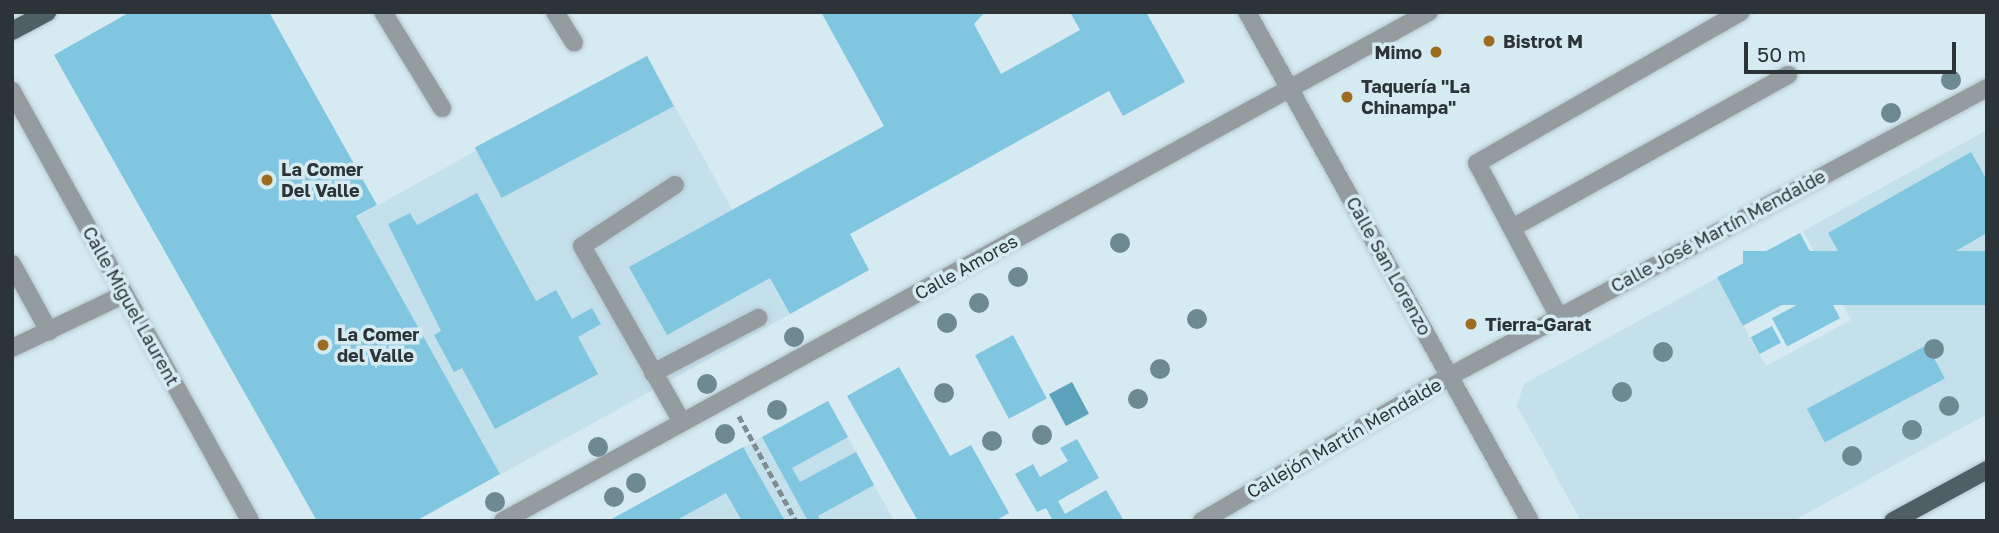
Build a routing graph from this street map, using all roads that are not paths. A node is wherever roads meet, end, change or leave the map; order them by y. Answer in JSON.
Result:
{"nodes":[{"id":1,"x":47,"y":12,"type":"edge"},
{"id":2,"x":383,"y":12,"type":"edge"},
{"id":3,"x":555,"y":12,"type":"edge"},
{"id":4,"x":1247,"y":12,"type":"edge"},
{"id":5,"x":1429,"y":12,"type":"edge"},
{"id":6,"x":1741,"y":12,"type":"edge"},
{"id":7,"x":12,"y":31,"type":"edge"},
{"id":8,"x":574,"y":43,"type":"dead end"},
{"id":9,"x":1788,"y":75,"type":"dead end"},
{"id":10,"x":1290,"y":88,"type":"junction"},
{"id":11,"x":1987,"y":88,"type":"edge"},
{"id":12,"x":12,"y":91,"type":"edge"},
{"id":13,"x":442,"y":108,"type":"dead end"},
{"id":14,"x":675,"y":185,"type":"dead end"},
{"id":15,"x":1512,"y":228,"type":"junction"},
{"id":16,"x":12,"y":264,"type":"edge"},
{"id":17,"x":125,"y":294,"type":"junction"},
{"id":18,"x":1559,"y":317,"type":"junction"},
{"id":19,"x":758,"y":318,"type":"dead end"},
{"id":20,"x":49,"y":331,"type":"junction"},
{"id":21,"x":12,"y":348,"type":"edge"},
{"id":22,"x":653,"y":373,"type":"junction"},
{"id":23,"x":1450,"y":376,"type":"junction"},
{"id":24,"x":682,"y":422,"type":"junction"},
{"id":25,"x":1987,"y":470,"type":"edge"},
{"id":26,"x":250,"y":521,"type":"edge"},
{"id":27,"x":503,"y":521,"type":"edge"},
{"id":28,"x":1202,"y":521,"type":"edge"},
{"id":29,"x":1530,"y":521,"type":"edge"},
{"id":30,"x":1894,"y":521,"type":"edge"}],
"edges":[{"from":1,"to":7,"type":"main road"},
{"from":2,"to":13,"type":"street"},
{"from":3,"to":8,"type":"street"},
{"from":4,"to":10,"type":"street","name":"Calle San Lorenzo"},
{"from":5,"to":10,"type":"street","name":"Calle Amores"},
{"from":6,"to":15,"type":"street"},
{"from":9,"to":15,"type":"street"},
{"from":10,"to":23,"type":"street","name":"Calle San Lorenzo"},
{"from":10,"to":24,"type":"street","name":"Calle Amores"},
{"from":11,"to":18,"type":"street","name":"Calle José Martín Mendalde"},
{"from":12,"to":17,"type":"street","name":"Calle Miguel Laurent"},
{"from":14,"to":22,"type":"street"},
{"from":15,"to":18,"type":"street"},
{"from":16,"to":20,"type":"street"},
{"from":17,"to":20,"type":"street"},
{"from":17,"to":26,"type":"street","name":"Calle Miguel Laurent"},
{"from":18,"to":23,"type":"street","name":"Calle José Martín Mendalde"},
{"from":19,"to":22,"type":"street"},
{"from":20,"to":21,"type":"street"},
{"from":22,"to":24,"type":"street"},
{"from":23,"to":28,"type":"street","name":"Callejón Martín Mendalde"},
{"from":23,"to":29,"type":"street","name":"Calle San Lorenzo"},
{"from":24,"to":27,"type":"street","name":"Calle Amores"},
{"from":25,"to":30,"type":"main road"}]}
